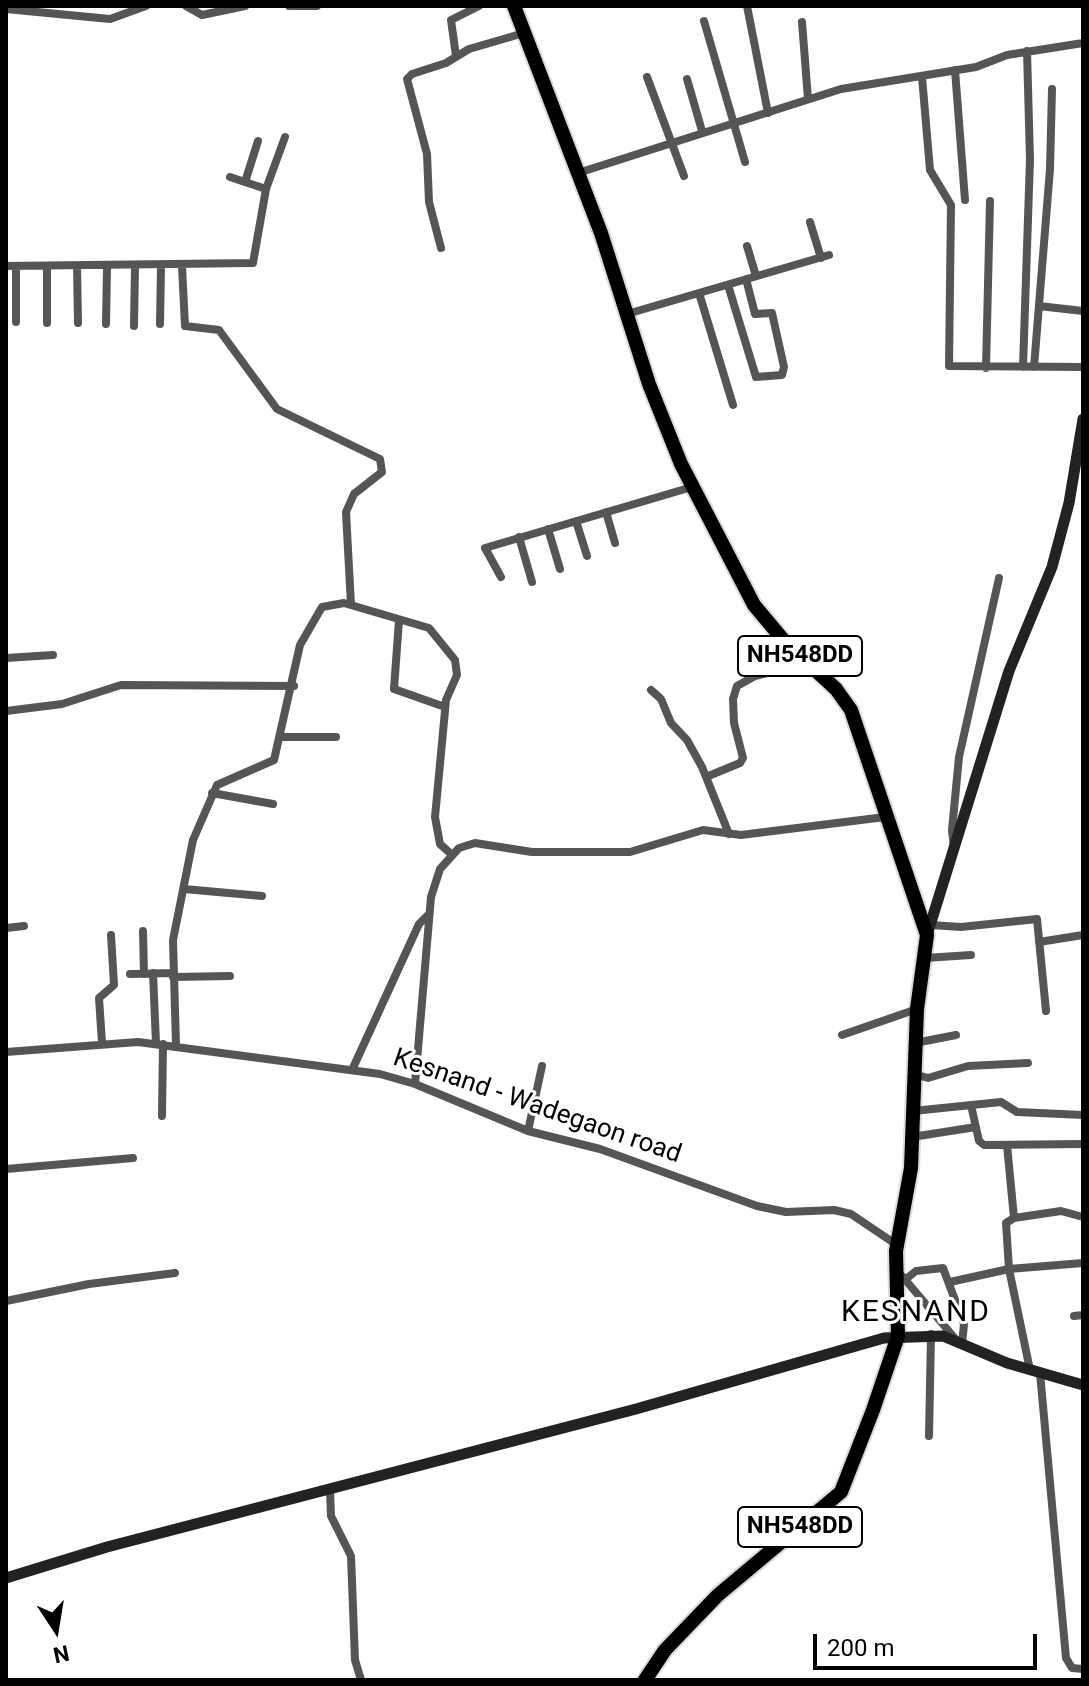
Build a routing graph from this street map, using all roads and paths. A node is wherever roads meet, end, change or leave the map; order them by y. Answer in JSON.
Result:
{"nodes":[{"id":1,"x":146,"y":6,"type":"edge"},
{"id":2,"x":186,"y":6,"type":"edge"},
{"id":3,"x":245,"y":6,"type":"edge"},
{"id":4,"x":289,"y":6,"type":"edge"},
{"id":5,"x":317,"y":6,"type":"edge"},
{"id":6,"x":479,"y":6,"type":"edge"},
{"id":7,"x":514,"y":6,"type":"edge"},
{"id":8,"x":747,"y":6,"type":"edge"},
{"id":9,"x":6,"y":9,"type":"edge"},
{"id":10,"x":704,"y":21,"type":"dead end"},
{"id":11,"x":802,"y":22,"type":"dead end"},
{"id":12,"x":525,"y":32,"type":"junction"},
{"id":13,"x":1083,"y":43,"type":"edge"},
{"id":14,"x":1027,"y":51,"type":"junction"},
{"id":15,"x":456,"y":56,"type":"junction"},
{"id":16,"x":955,"y":70,"type":"junction"},
{"id":17,"x":647,"y":77,"type":"dead end"},
{"id":18,"x":922,"y":77,"type":"junction"},
{"id":19,"x":687,"y":79,"type":"dead end"},
{"id":20,"x":1052,"y":89,"type":"dead end"},
{"id":21,"x":808,"y":99,"type":"junction"},
{"id":22,"x":768,"y":113,"type":"junction"},
{"id":23,"x":734,"y":123,"type":"junction"},
{"id":24,"x":702,"y":131,"type":"junction"},
{"id":25,"x":285,"y":137,"type":"dead end"},
{"id":26,"x":258,"y":141,"type":"dead end"},
{"id":27,"x":668,"y":142,"type":"junction"},
{"id":28,"x":745,"y":162,"type":"dead end"},
{"id":29,"x":578,"y":173,"type":"junction"},
{"id":30,"x":684,"y":176,"type":"dead end"},
{"id":31,"x":230,"y":177,"type":"dead end"},
{"id":32,"x":245,"y":182,"type":"junction"},
{"id":33,"x":266,"y":189,"type":"junction"},
{"id":34,"x":965,"y":200,"type":"dead end"},
{"id":35,"x":990,"y":201,"type":"dead end"},
{"id":36,"x":810,"y":222,"type":"dead end"},
{"id":37,"x":747,"y":246,"type":"dead end"},
{"id":38,"x":441,"y":248,"type":"dead end"},
{"id":39,"x":6,"y":266,"type":"edge"},
{"id":40,"x":47,"y":266,"type":"junction"},
{"id":41,"x":77,"y":266,"type":"junction"},
{"id":42,"x":161,"y":266,"type":"junction"},
{"id":43,"x":182,"y":266,"type":"junction"},
{"id":44,"x":16,"y":267,"type":"junction"},
{"id":45,"x":107,"y":267,"type":"junction"},
{"id":46,"x":135,"y":267,"type":"junction"},
{"id":47,"x":756,"y":276,"type":"junction"},
{"id":48,"x":746,"y":279,"type":"junction"},
{"id":49,"x":728,"y":285,"type":"junction"},
{"id":50,"x":699,"y":293,"type":"junction"},
{"id":51,"x":1039,"y":306,"type":"junction"},
{"id":52,"x":1083,"y":311,"type":"edge"},
{"id":53,"x":627,"y":314,"type":"junction"},
{"id":54,"x":16,"y":322,"type":"dead end"},
{"id":55,"x":47,"y":323,"type":"dead end"},
{"id":56,"x":78,"y":323,"type":"dead end"},
{"id":57,"x":106,"y":324,"type":"dead end"},
{"id":58,"x":160,"y":324,"type":"dead end"},
{"id":59,"x":134,"y":326,"type":"dead end"},
{"id":60,"x":1023,"y":367,"type":"junction"},
{"id":61,"x":1034,"y":367,"type":"junction"},
{"id":62,"x":1083,"y":367,"type":"edge"},
{"id":63,"x":986,"y":368,"type":"junction"},
{"id":64,"x":733,"y":405,"type":"dead end"},
{"id":65,"x":1083,"y":419,"type":"edge"},
{"id":66,"x":692,"y":487,"type":"junction"},
{"id":67,"x":606,"y":512,"type":"junction"},
{"id":68,"x":576,"y":521,"type":"junction"},
{"id":69,"x":548,"y":529,"type":"junction"},
{"id":70,"x":519,"y":537,"type":"junction"},
{"id":71,"x":615,"y":543,"type":"dead end"},
{"id":72,"x":587,"y":556,"type":"dead end"},
{"id":73,"x":560,"y":569,"type":"dead end"},
{"id":74,"x":501,"y":577,"type":"dead end"},
{"id":75,"x":999,"y":578,"type":"dead end"},
{"id":76,"x":532,"y":582,"type":"dead end"},
{"id":77,"x":351,"y":605,"type":"junction"},
{"id":78,"x":399,"y":620,"type":"junction"},
{"id":79,"x":53,"y":655,"type":"dead end"},
{"id":80,"x":6,"y":658,"type":"edge"},
{"id":81,"x":808,"y":663,"type":"junction"},
{"id":82,"x":294,"y":686,"type":"junction"},
{"id":83,"x":651,"y":690,"type":"dead end"},
{"id":84,"x":445,"y":707,"type":"junction"},
{"id":85,"x":6,"y":711,"type":"edge"},
{"id":86,"x":281,"y":737,"type":"junction"},
{"id":87,"x":336,"y":737,"type":"dead end"},
{"id":88,"x":706,"y":777,"type":"junction"},
{"id":89,"x":212,"y":793,"type":"junction"},
{"id":90,"x":273,"y":804,"type":"dead end"},
{"id":91,"x":885,"y":817,"type":"junction"},
{"id":92,"x":729,"y":834,"type":"junction"},
{"id":93,"x":955,"y":850,"type":"junction"},
{"id":94,"x":451,"y":854,"type":"junction"},
{"id":95,"x":184,"y":889,"type":"junction"},
{"id":96,"x":262,"y":896,"type":"dead end"},
{"id":97,"x":429,"y":914,"type":"junction"},
{"id":98,"x":24,"y":926,"type":"dead end"},
{"id":99,"x":6,"y":928,"type":"edge"},
{"id":100,"x":929,"y":930,"type":"junction"},
{"id":101,"x":143,"y":931,"type":"dead end"},
{"id":102,"x":111,"y":935,"type":"dead end"},
{"id":103,"x":1083,"y":935,"type":"edge"},
{"id":104,"x":1039,"y":942,"type":"junction"},
{"id":105,"x":971,"y":955,"type":"dead end"},
{"id":106,"x":925,"y":958,"type":"junction"},
{"id":107,"x":130,"y":974,"type":"dead end"},
{"id":108,"x":149,"y":974,"type":"junction"},
{"id":109,"x":173,"y":975,"type":"junction"},
{"id":110,"x":230,"y":976,"type":"dead end"},
{"id":111,"x":917,"y":1009,"type":"junction"},
{"id":112,"x":1046,"y":1011,"type":"dead end"},
{"id":113,"x":842,"y":1035,"type":"dead end"},
{"id":114,"x":956,"y":1035,"type":"dead end"},
{"id":115,"x":102,"y":1043,"type":"junction"},
{"id":116,"x":160,"y":1043,"type":"junction"},
{"id":117,"x":915,"y":1043,"type":"junction"},
{"id":118,"x":176,"y":1045,"type":"junction"},
{"id":119,"x":6,"y":1052,"type":"edge"},
{"id":120,"x":1028,"y":1063,"type":"dead end"},
{"id":121,"x":542,"y":1066,"type":"dead end"},
{"id":122,"x":352,"y":1070,"type":"junction"},
{"id":123,"x":914,"y":1074,"type":"junction"},
{"id":124,"x":415,"y":1084,"type":"junction"},
{"id":125,"x":971,"y":1105,"type":"junction"},
{"id":126,"x":913,"y":1111,"type":"junction"},
{"id":127,"x":1083,"y":1115,"type":"edge"},
{"id":128,"x":162,"y":1116,"type":"dead end"},
{"id":129,"x":976,"y":1127,"type":"junction"},
{"id":130,"x":528,"y":1131,"type":"junction"},
{"id":131,"x":912,"y":1137,"type":"junction"},
{"id":132,"x":1083,"y":1144,"type":"edge"},
{"id":133,"x":1007,"y":1145,"type":"junction"},
{"id":134,"x":133,"y":1158,"type":"dead end"},
{"id":135,"x":6,"y":1169,"type":"edge"},
{"id":136,"x":1083,"y":1217,"type":"edge"},
{"id":137,"x":1014,"y":1218,"type":"junction"},
{"id":138,"x":897,"y":1245,"type":"junction"},
{"id":139,"x":1083,"y":1263,"type":"edge"},
{"id":140,"x":1009,"y":1269,"type":"junction"},
{"id":141,"x":175,"y":1273,"type":"dead end"},
{"id":142,"x":902,"y":1276,"type":"junction"},
{"id":143,"x":950,"y":1282,"type":"junction"},
{"id":144,"x":6,"y":1301,"type":"edge"},
{"id":145,"x":931,"y":1334,"type":"junction"},
{"id":146,"x":898,"y":1336,"type":"junction"},
{"id":147,"x":960,"y":1344,"type":"junction"},
{"id":148,"x":1035,"y":1371,"type":"junction"},
{"id":149,"x":1083,"y":1385,"type":"edge"},
{"id":150,"x":929,"y":1436,"type":"dead end"},
{"id":151,"x":330,"y":1490,"type":"junction"},
{"id":152,"x":6,"y":1578,"type":"edge"},
{"id":153,"x":1083,"y":1669,"type":"edge"},
{"id":154,"x":361,"y":1680,"type":"edge"},
{"id":155,"x":645,"y":1680,"type":"edge"}],
"edges":[{"from":1,"to":9,"type":"street"},
{"from":2,"to":3,"type":"street"},
{"from":4,"to":5,"type":"street"},
{"from":6,"to":15,"type":"street"},
{"from":7,"to":12,"type":"highway","number":"NH548DD"},
{"from":8,"to":22,"type":"street"},
{"from":10,"to":23,"type":"street"},
{"from":11,"to":21,"type":"street"},
{"from":12,"to":15,"type":"street"},
{"from":12,"to":29,"type":"highway","number":"NH548DD"},
{"from":13,"to":14,"type":"street"},
{"from":14,"to":16,"type":"street"},
{"from":14,"to":60,"type":"street"},
{"from":15,"to":38,"type":"street"},
{"from":16,"to":18,"type":"street"},
{"from":16,"to":34,"type":"street"},
{"from":17,"to":27,"type":"street"},
{"from":18,"to":21,"type":"street"},
{"from":18,"to":63,"type":"street"},
{"from":19,"to":24,"type":"street"},
{"from":20,"to":51,"type":"street"},
{"from":21,"to":22,"type":"street"},
{"from":22,"to":23,"type":"street"},
{"from":23,"to":24,"type":"street"},
{"from":23,"to":28,"type":"street"},
{"from":24,"to":27,"type":"street"},
{"from":25,"to":33,"type":"street"},
{"from":26,"to":32,"type":"street"},
{"from":27,"to":29,"type":"street"},
{"from":27,"to":30,"type":"street"},
{"from":29,"to":53,"type":"highway","number":"NH548DD"},
{"from":31,"to":32,"type":"street"},
{"from":32,"to":33,"type":"street"},
{"from":33,"to":43,"type":"street"},
{"from":35,"to":63,"type":"street"},
{"from":36,"to":47,"type":"street"},
{"from":37,"to":47,"type":"street"},
{"from":39,"to":44,"type":"street"},
{"from":40,"to":41,"type":"street"},
{"from":40,"to":44,"type":"street"},
{"from":40,"to":55,"type":"street"},
{"from":41,"to":45,"type":"street"},
{"from":41,"to":56,"type":"street"},
{"from":42,"to":43,"type":"street"},
{"from":42,"to":46,"type":"street"},
{"from":42,"to":58,"type":"street"},
{"from":43,"to":77,"type":"street"},
{"from":44,"to":54,"type":"street"},
{"from":45,"to":46,"type":"street"},
{"from":45,"to":57,"type":"street"},
{"from":46,"to":59,"type":"street"},
{"from":47,"to":48,"type":"street"},
{"from":48,"to":49,"type":"street"},
{"from":48,"to":49,"type":"street"},
{"from":49,"to":50,"type":"street"},
{"from":50,"to":53,"type":"street"},
{"from":50,"to":64,"type":"street"},
{"from":51,"to":52,"type":"street"},
{"from":51,"to":61,"type":"street"},
{"from":53,"to":66,"type":"highway","number":"NH548DD"},
{"from":60,"to":61,"type":"street"},
{"from":60,"to":63,"type":"street"},
{"from":61,"to":62,"type":"street"},
{"from":65,"to":93,"type":"main road"},
{"from":66,"to":67,"type":"street"},
{"from":66,"to":81,"type":"highway","number":"NH548DD"},
{"from":67,"to":68,"type":"street"},
{"from":67,"to":71,"type":"street"},
{"from":68,"to":69,"type":"street"},
{"from":68,"to":72,"type":"street"},
{"from":69,"to":70,"type":"street"},
{"from":69,"to":73,"type":"street"},
{"from":70,"to":74,"type":"street"},
{"from":70,"to":76,"type":"street"},
{"from":75,"to":93,"type":"street"},
{"from":77,"to":78,"type":"street"},
{"from":77,"to":82,"type":"street"},
{"from":78,"to":84,"type":"street"},
{"from":78,"to":84,"type":"street"},
{"from":79,"to":80,"type":"street"},
{"from":81,"to":88,"type":"street"},
{"from":81,"to":91,"type":"highway","number":"NH548DD"},
{"from":82,"to":85,"type":"street"},
{"from":82,"to":86,"type":"street"},
{"from":83,"to":88,"type":"street"},
{"from":84,"to":94,"type":"street"},
{"from":86,"to":87,"type":"street"},
{"from":86,"to":89,"type":"street"},
{"from":88,"to":92,"type":"street"},
{"from":89,"to":90,"type":"street"},
{"from":89,"to":95,"type":"street"},
{"from":91,"to":92,"type":"street"},
{"from":91,"to":100,"type":"highway","number":"NH548DD"},
{"from":92,"to":94,"type":"street"},
{"from":93,"to":100,"type":"main road"},
{"from":94,"to":97,"type":"street"},
{"from":95,"to":96,"type":"street"},
{"from":95,"to":109,"type":"street"},
{"from":97,"to":122,"type":"street"},
{"from":97,"to":124,"type":"street"},
{"from":98,"to":99,"type":"street"},
{"from":100,"to":104,"type":"street"},
{"from":100,"to":106,"type":"highway","number":"NH548DD"},
{"from":101,"to":108,"type":"street"},
{"from":102,"to":115,"type":"street"},
{"from":103,"to":104,"type":"street"},
{"from":104,"to":112,"type":"street"},
{"from":105,"to":106,"type":"street"},
{"from":106,"to":111,"type":"highway","number":"NH548DD"},
{"from":107,"to":108,"type":"street"},
{"from":108,"to":109,"type":"street"},
{"from":108,"to":116,"type":"street"},
{"from":109,"to":110,"type":"street"},
{"from":109,"to":118,"type":"street"},
{"from":111,"to":113,"type":"street"},
{"from":111,"to":117,"type":"highway","number":"NH548DD"},
{"from":114,"to":117,"type":"street"},
{"from":115,"to":116,"type":"street","name":"Kesnand - Wadegaon road"},
{"from":115,"to":119,"type":"street","name":"Kesnand - Wadegaon road"},
{"from":116,"to":118,"type":"street","name":"Kesnand - Wadegaon road"},
{"from":116,"to":128,"type":"street"},
{"from":117,"to":123,"type":"highway","number":"NH548DD"},
{"from":118,"to":122,"type":"street","name":"Kesnand - Wadegaon road"},
{"from":120,"to":123,"type":"street"},
{"from":121,"to":130,"type":"street"},
{"from":122,"to":124,"type":"street","name":"Kesnand - Wadegaon road"},
{"from":123,"to":126,"type":"highway","number":"NH548DD"},
{"from":124,"to":130,"type":"street","name":"Kesnand - Wadegaon road"},
{"from":125,"to":126,"type":"street"},
{"from":125,"to":127,"type":"street"},
{"from":125,"to":129,"type":"street"},
{"from":126,"to":131,"type":"highway","number":"NH548DD"},
{"from":129,"to":131,"type":"street"},
{"from":129,"to":133,"type":"street"},
{"from":130,"to":138,"type":"street","name":"Kesnand - Wadegaon road"},
{"from":131,"to":138,"type":"highway","number":"NH548DD"},
{"from":132,"to":133,"type":"street"},
{"from":133,"to":137,"type":"street"},
{"from":134,"to":135,"type":"street"},
{"from":136,"to":137,"type":"street"},
{"from":137,"to":140,"type":"street"},
{"from":138,"to":142,"type":"highway","number":"NH548DD"},
{"from":139,"to":140,"type":"street"},
{"from":140,"to":143,"type":"street"},
{"from":140,"to":148,"type":"street"},
{"from":141,"to":144,"type":"street"},
{"from":142,"to":143,"type":"street"},
{"from":142,"to":146,"type":"highway","number":"NH548DD"},
{"from":142,"to":147,"type":"street"},
{"from":143,"to":147,"type":"street"},
{"from":145,"to":146,"type":"main road"},
{"from":145,"to":147,"type":"main road"},
{"from":145,"to":150,"type":"street"},
{"from":146,"to":151,"type":"main road"},
{"from":146,"to":155,"type":"highway","number":"NH548DD"},
{"from":147,"to":148,"type":"main road"},
{"from":148,"to":149,"type":"main road"},
{"from":148,"to":153,"type":"street"},
{"from":151,"to":152,"type":"main road"},
{"from":151,"to":154,"type":"street"}]}
